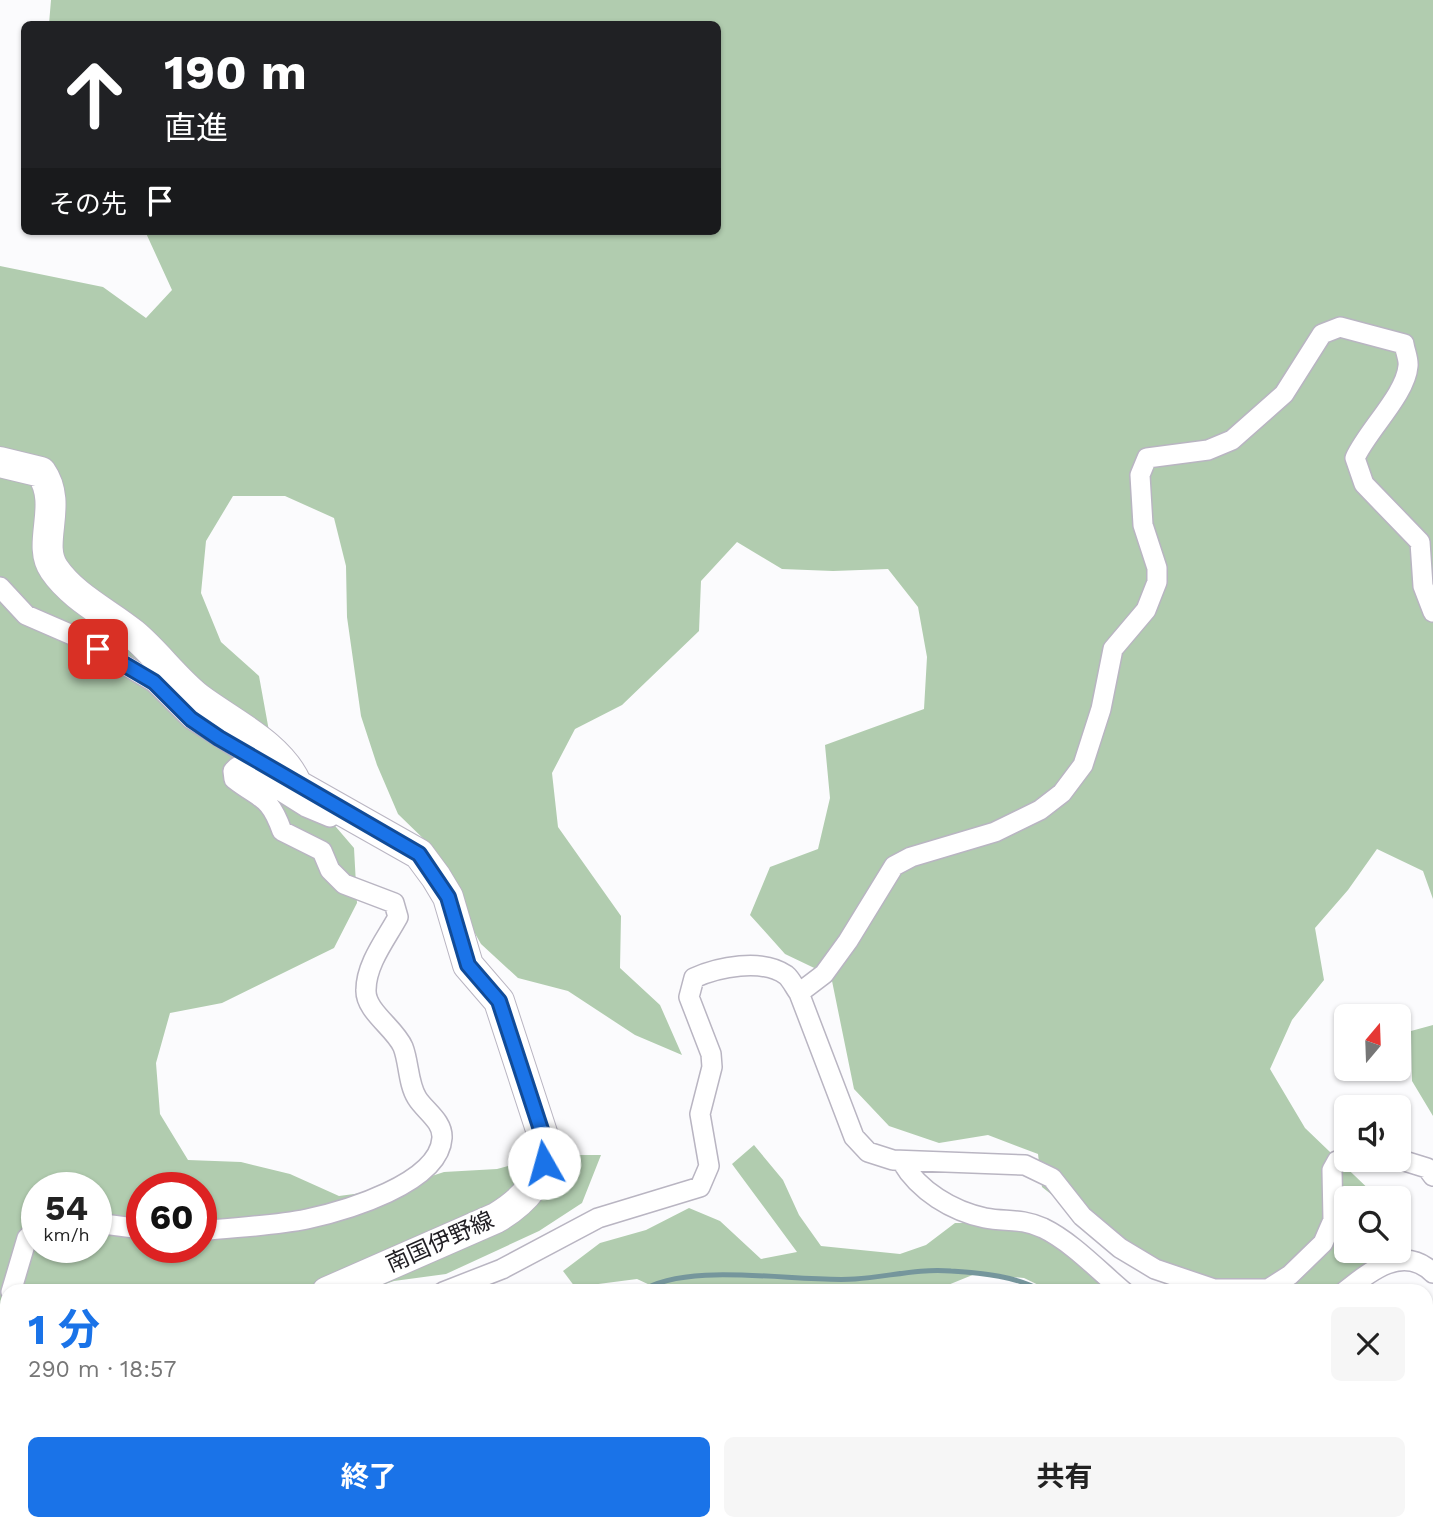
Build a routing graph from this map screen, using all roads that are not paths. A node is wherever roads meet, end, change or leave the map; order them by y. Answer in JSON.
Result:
{"nodes":[{"id":1,"x":0,"y":462,"type":"edge"},
{"id":2,"x":0,"y":587,"type":"edge"},
{"id":3,"x":1433,"y":612,"type":"edge"},
{"id":4,"x":297,"y":785,"type":"junction"},
{"id":5,"x":391,"y":835,"type":"junction"},
{"id":6,"x":799,"y":993,"type":"junction"},
{"id":7,"x":902,"y":1162,"type":"junction"},
{"id":8,"x":1411,"y":1163,"type":"edge"},
{"id":9,"x":1334,"y":1166,"type":"edge"},
{"id":10,"x":1433,"y":1177,"type":"edge"},
{"id":11,"x":217,"y":1229,"type":"edge"},
{"id":12,"x":21,"y":1258,"type":"edge"},
{"id":13,"x":1433,"y":1273,"type":"edge"},
{"id":14,"x":13,"y":1284,"type":"edge"},
{"id":15,"x":345,"y":1284,"type":"edge"},
{"id":16,"x":464,"y":1284,"type":"edge"},
{"id":17,"x":1114,"y":1284,"type":"edge"},
{"id":18,"x":1198,"y":1284,"type":"edge"},
{"id":19,"x":1276,"y":1284,"type":"edge"},
{"id":20,"x":1354,"y":1284,"type":"edge"}],
"edges":[{"from":1,"to":4,"type":"main road","name":"南国伊野線"},
{"from":2,"to":4,"type":"street"},
{"from":3,"to":6,"type":"street"},
{"from":4,"to":5,"type":"main road","name":"南国伊野線"},
{"from":5,"to":11,"type":"street"},
{"from":5,"to":15,"type":"main road","name":"南国伊野線"},
{"from":6,"to":7,"type":"street"},
{"from":6,"to":16,"type":"street"},
{"from":7,"to":17,"type":"street"},
{"from":7,"to":18,"type":"street"},
{"from":8,"to":10,"type":"street"},
{"from":9,"to":19,"type":"street"},
{"from":12,"to":14,"type":"street"},
{"from":13,"to":20,"type":"street"}]}
